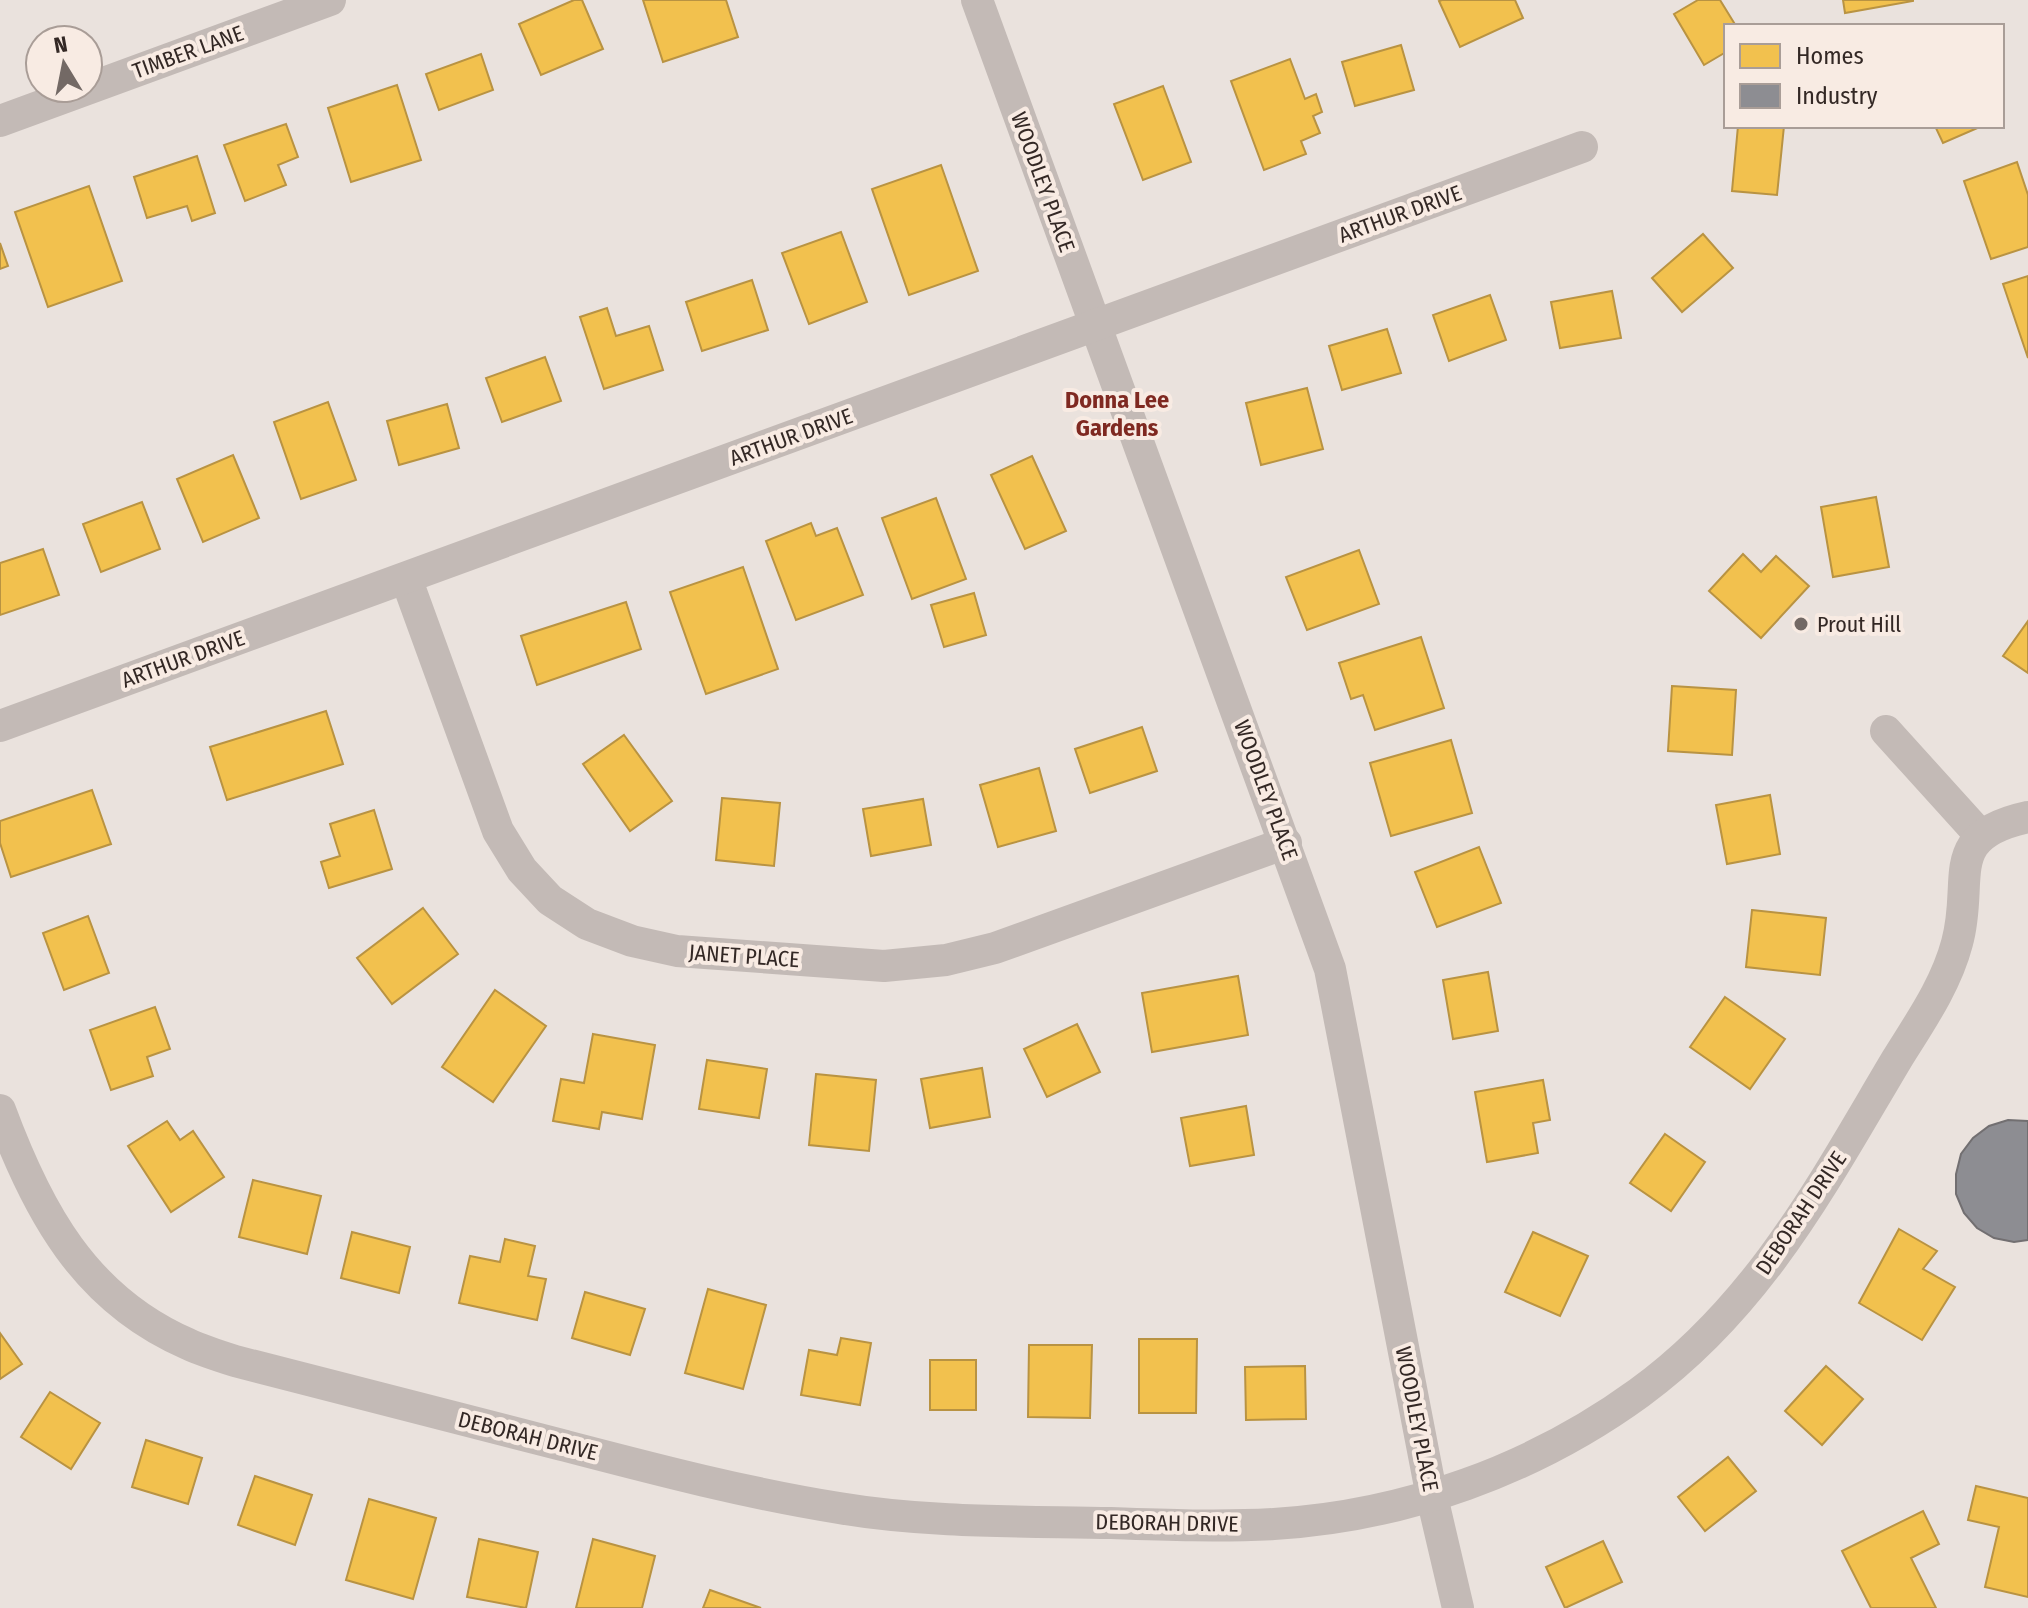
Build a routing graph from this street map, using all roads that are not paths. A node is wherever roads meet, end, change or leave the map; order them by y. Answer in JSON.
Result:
{"nodes":[{"id":1,"x":330,"y":0,"type":"edge"},
{"id":2,"x":977,"y":0,"type":"edge"},
{"id":3,"x":0,"y":121,"type":"edge"},
{"id":4,"x":1582,"y":147,"type":"dead end"},
{"id":5,"x":1096,"y":325,"type":"junction"},
{"id":6,"x":406,"y":578,"type":"junction"},
{"id":7,"x":0,"y":726,"type":"edge"},
{"id":8,"x":1886,"y":731,"type":"dead end"},
{"id":9,"x":2028,"y":817,"type":"edge"},
{"id":10,"x":1981,"y":836,"type":"junction"},
{"id":11,"x":1286,"y":843,"type":"junction"},
{"id":12,"x":0,"y":1110,"type":"edge"},
{"id":13,"x":1432,"y":1497,"type":"junction"},
{"id":14,"x":1458,"y":1608,"type":"edge"}],
"edges":[{"from":1,"to":3,"type":"street","name":"TIMBER LANE"},
{"from":2,"to":5,"type":"street","name":"WOODLEY PLACE"},
{"from":4,"to":5,"type":"street","name":"ARTHUR DRIVE"},
{"from":5,"to":6,"type":"street","name":"ARTHUR DRIVE"},
{"from":5,"to":11,"type":"street","name":"WOODLEY PLACE"},
{"from":6,"to":7,"type":"street","name":"ARTHUR DRIVE"},
{"from":6,"to":11,"type":"street","name":"JANET PLACE"},
{"from":8,"to":10,"type":"street"},
{"from":9,"to":10,"type":"street"},
{"from":10,"to":13,"type":"street","name":"DEBORAH DRIVE"},
{"from":11,"to":13,"type":"street","name":"WOODLEY PLACE"},
{"from":12,"to":13,"type":"street","name":"DEBORAH DRIVE"},
{"from":13,"to":14,"type":"street","name":"WOODLEY PLACE"}]}
